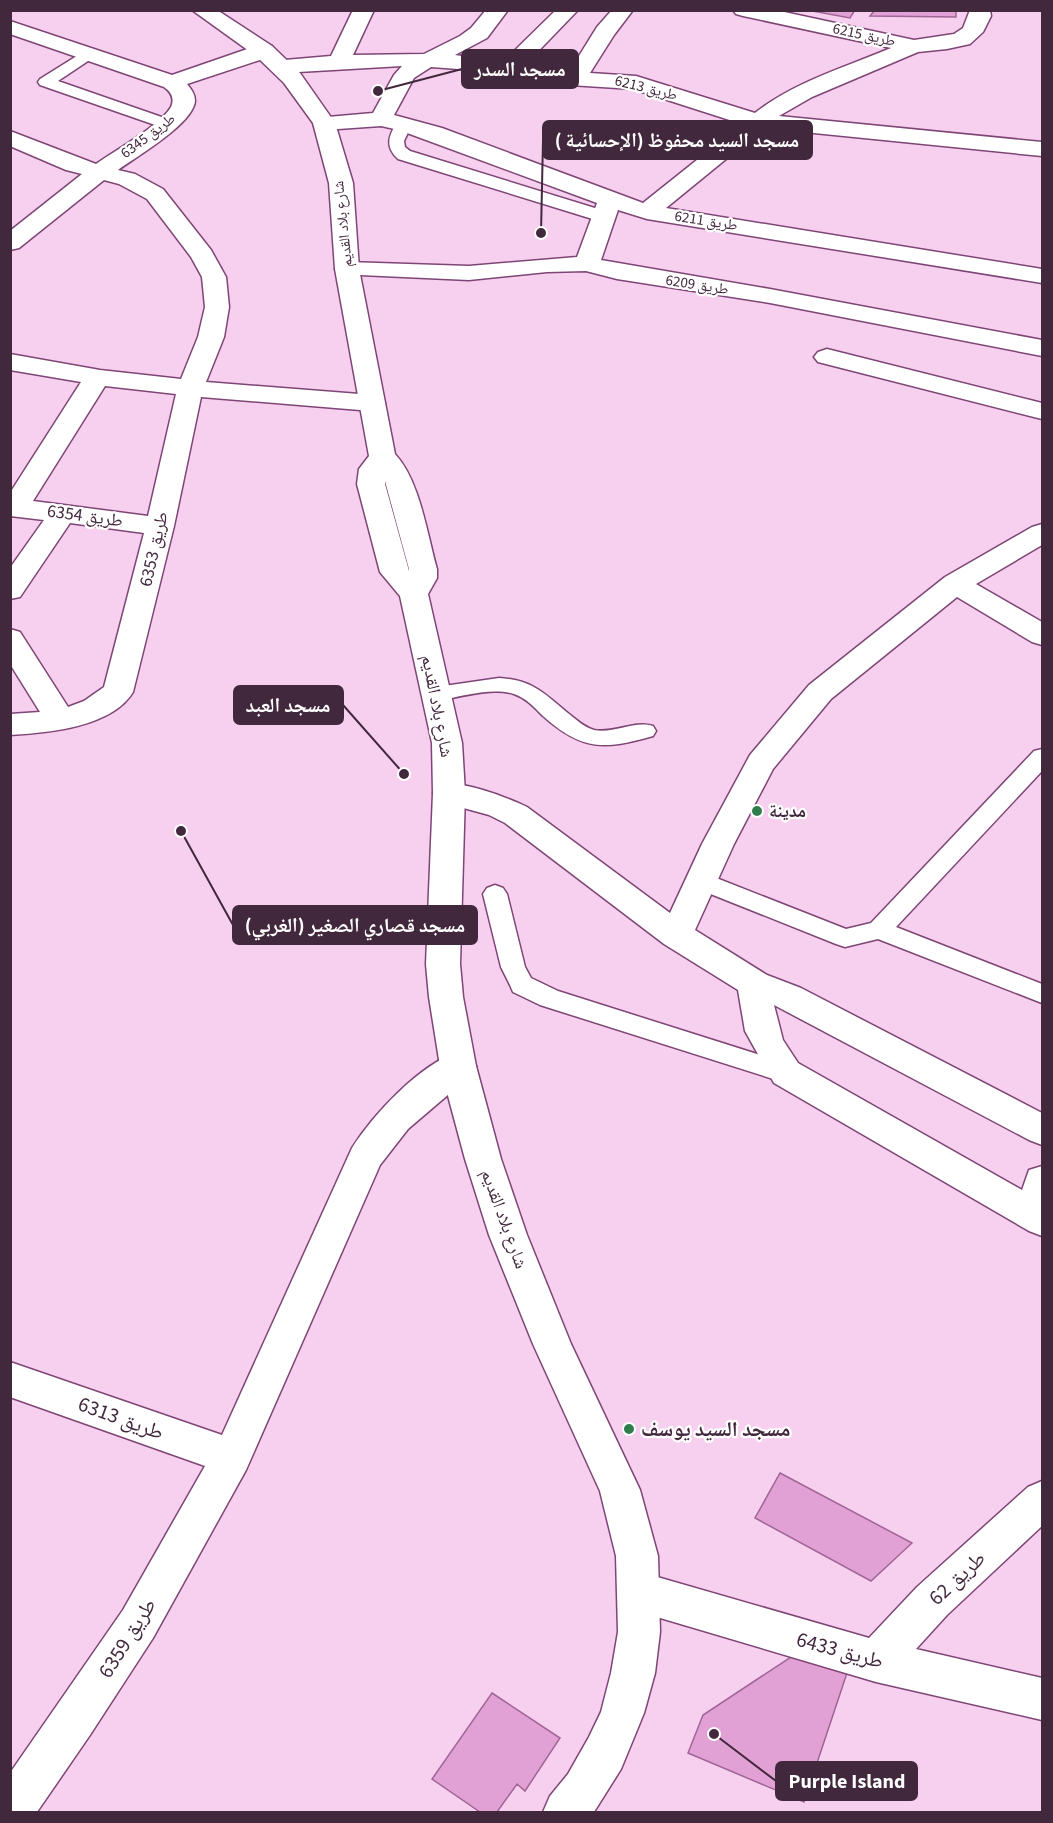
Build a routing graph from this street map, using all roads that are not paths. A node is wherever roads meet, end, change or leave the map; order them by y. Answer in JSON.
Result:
{"nodes":[{"id":1,"x":202,"y":10,"type":"edge"},
{"id":2,"x":364,"y":10,"type":"edge"},
{"id":3,"x":498,"y":10,"type":"edge"},
{"id":4,"x":568,"y":10,"type":"edge"},
{"id":5,"x":623,"y":10,"type":"edge"},
{"id":6,"x":744,"y":10,"type":"edge"},
{"id":7,"x":980,"y":10,"type":"edge"},
{"id":8,"x":10,"y":27,"type":"edge"},
{"id":9,"x":914,"y":46,"type":"junction"},
{"id":10,"x":88,"y":54,"type":"junction"},
{"id":11,"x":273,"y":58,"type":"junction"},
{"id":12,"x":430,"y":60,"type":"junction"},
{"id":13,"x":339,"y":61,"type":"junction"},
{"id":14,"x":508,"y":69,"type":"junction"},
{"id":15,"x":576,"y":78,"type":"junction"},
{"id":16,"x":172,"y":82,"type":"junction"},
{"id":17,"x":757,"y":121,"type":"junction"},
{"id":18,"x":392,"y":122,"type":"junction"},
{"id":19,"x":324,"y":123,"type":"junction"},
{"id":20,"x":167,"y":124,"type":"junction"},
{"id":21,"x":10,"y":138,"type":"edge"},
{"id":22,"x":1042,"y":149,"type":"edge"},
{"id":23,"x":101,"y":171,"type":"junction"},
{"id":24,"x":608,"y":209,"type":"junction"},
{"id":25,"x":647,"y":212,"type":"junction"},
{"id":26,"x":10,"y":243,"type":"edge"},
{"id":27,"x":587,"y":264,"type":"junction"},
{"id":28,"x":347,"y":269,"type":"junction"},
{"id":29,"x":1042,"y":276,"type":"edge"},
{"id":30,"x":1042,"y":348,"type":"edge"},
{"id":31,"x":827,"y":357,"type":"dead end"},
{"id":32,"x":10,"y":362,"type":"edge"},
{"id":33,"x":97,"y":378,"type":"junction"},
{"id":34,"x":190,"y":389,"type":"junction"},
{"id":35,"x":372,"y":403,"type":"junction"},
{"id":36,"x":1042,"y":411,"type":"edge"},
{"id":37,"x":13,"y":507,"type":"edge"},
{"id":38,"x":63,"y":513,"type":"junction"},
{"id":39,"x":160,"y":526,"type":"junction"},
{"id":40,"x":1042,"y":533,"type":"edge"},
{"id":41,"x":955,"y":584,"type":"junction"},
{"id":42,"x":10,"y":590,"type":"edge"},
{"id":43,"x":1042,"y":635,"type":"edge"},
{"id":44,"x":10,"y":639,"type":"edge"},
{"id":45,"x":437,"y":694,"type":"junction"},
{"id":46,"x":60,"y":719,"type":"junction"},
{"id":47,"x":10,"y":725,"type":"edge"},
{"id":48,"x":645,"y":731,"type":"dead end"},
{"id":49,"x":1042,"y":758,"type":"edge"},
{"id":50,"x":1034,"y":781,"type":"edge"},
{"id":51,"x":449,"y":793,"type":"junction"},
{"id":52,"x":701,"y":881,"type":"junction"},
{"id":53,"x":495,"y":894,"type":"dead end"},
{"id":54,"x":879,"y":930,"type":"junction"},
{"id":55,"x":676,"y":935,"type":"junction"},
{"id":56,"x":755,"y":984,"type":"junction"},
{"id":57,"x":1042,"y":994,"type":"edge"},
{"id":58,"x":458,"y":1066,"type":"junction"},
{"id":59,"x":786,"y":1073,"type":"junction"},
{"id":60,"x":1042,"y":1130,"type":"edge"},
{"id":61,"x":1040,"y":1206,"type":"edge"},
{"id":62,"x":10,"y":1378,"type":"edge"},
{"id":63,"x":232,"y":1457,"type":"junction"},
{"id":64,"x":1042,"y":1500,"type":"edge"},
{"id":65,"x":640,"y":1592,"type":"junction"},
{"id":66,"x":876,"y":1661,"type":"junction"},
{"id":67,"x":1042,"y":1699,"type":"edge"},
{"id":68,"x":10,"y":1812,"type":"edge"},
{"id":69,"x":567,"y":1812,"type":"edge"}],
"edges":[{"from":1,"to":11,"type":"street","name":"شارع بلاد القديم"},
{"from":2,"to":13,"type":"street"},
{"from":3,"to":12,"type":"street"},
{"from":4,"to":14,"type":"street"},
{"from":5,"to":15,"type":"street"},
{"from":6,"to":9,"type":"street","name":"طريق 6215"},
{"from":7,"to":9,"type":"street"},
{"from":8,"to":10,"type":"street"},
{"from":9,"to":17,"type":"street"},
{"from":10,"to":16,"type":"street"},
{"from":10,"to":20,"type":"lane"},
{"from":11,"to":13,"type":"street","name":"طريق 6213"},
{"from":11,"to":16,"type":"street","name":"طريق 6213"},
{"from":11,"to":19,"type":"street","name":"شارع بلاد القديم"},
{"from":12,"to":13,"type":"street","name":"طريق 6213"},
{"from":12,"to":14,"type":"street","name":"طريق 6213"},
{"from":12,"to":18,"type":"street"},
{"from":14,"to":15,"type":"street","name":"طريق 6213"},
{"from":15,"to":17,"type":"street","name":"طريق 6213"},
{"from":16,"to":20,"type":"street","name":"طريق 6345"},
{"from":17,"to":22,"type":"street","name":"طريق 6213"},
{"from":17,"to":25,"type":"street"},
{"from":18,"to":19,"type":"street"},
{"from":18,"to":24,"type":"street","name":"طريق 6211"},
{"from":19,"to":28,"type":"street","name":"شارع بلاد القديم"},
{"from":20,"to":23,"type":"street","name":"طريق 6345"},
{"from":21,"to":23,"type":"street","name":"طريق 6353"},
{"from":23,"to":26,"type":"street","name":"طريق 6345"},
{"from":23,"to":34,"type":"street","name":"طريق 6353"},
{"from":24,"to":25,"type":"street","name":"طريق 6211"},
{"from":24,"to":27,"type":"street"},
{"from":25,"to":29,"type":"street","name":"طريق 6211"},
{"from":27,"to":28,"type":"street","name":"طريق 6209"},
{"from":27,"to":30,"type":"street","name":"طريق 6209"},
{"from":28,"to":35,"type":"street","name":"شارع بلاد القديم"},
{"from":31,"to":36,"type":"street"},
{"from":32,"to":33,"type":"street"},
{"from":33,"to":34,"type":"street"},
{"from":33,"to":37,"type":"street"},
{"from":34,"to":35,"type":"street"},
{"from":34,"to":39,"type":"street","name":"طريق 6353"},
{"from":35,"to":45,"type":"street","name":"شارع بلاد القديم"},
{"from":37,"to":38,"type":"street","name":"طريق 6354"},
{"from":38,"to":39,"type":"street","name":"طريق 6354"},
{"from":38,"to":42,"type":"street"},
{"from":39,"to":46,"type":"street","name":"طريق 6353"},
{"from":40,"to":41,"type":"street"},
{"from":41,"to":43,"type":"street"},
{"from":41,"to":52,"type":"street"},
{"from":44,"to":46,"type":"street"},
{"from":45,"to":48,"type":"lane"},
{"from":45,"to":51,"type":"street","name":"شارع بلاد القديم"},
{"from":46,"to":47,"type":"street"},
{"from":49,"to":50,"type":"lane"},
{"from":50,"to":54,"type":"lane"},
{"from":51,"to":55,"type":"street"},
{"from":51,"to":58,"type":"street","name":"شارع بلاد القديم"},
{"from":52,"to":54,"type":"lane"},
{"from":52,"to":55,"type":"street"},
{"from":53,"to":59,"type":"lane"},
{"from":54,"to":57,"type":"lane"},
{"from":55,"to":56,"type":"street"},
{"from":56,"to":59,"type":"street"},
{"from":56,"to":60,"type":"street"},
{"from":58,"to":63,"type":"street","name":"طريق 6359"},
{"from":58,"to":65,"type":"street","name":"شارع بلاد القديم"},
{"from":59,"to":61,"type":"street"},
{"from":62,"to":63,"type":"street","name":"طريق 6313"},
{"from":63,"to":68,"type":"street","name":"طريق 6359"},
{"from":64,"to":66,"type":"street","name":"طريق 62"},
{"from":65,"to":66,"type":"street","name":"طريق 6433"},
{"from":65,"to":69,"type":"street","name":"شارع بلاد القديم"},
{"from":66,"to":67,"type":"street","name":"طريق 6433"}]}
